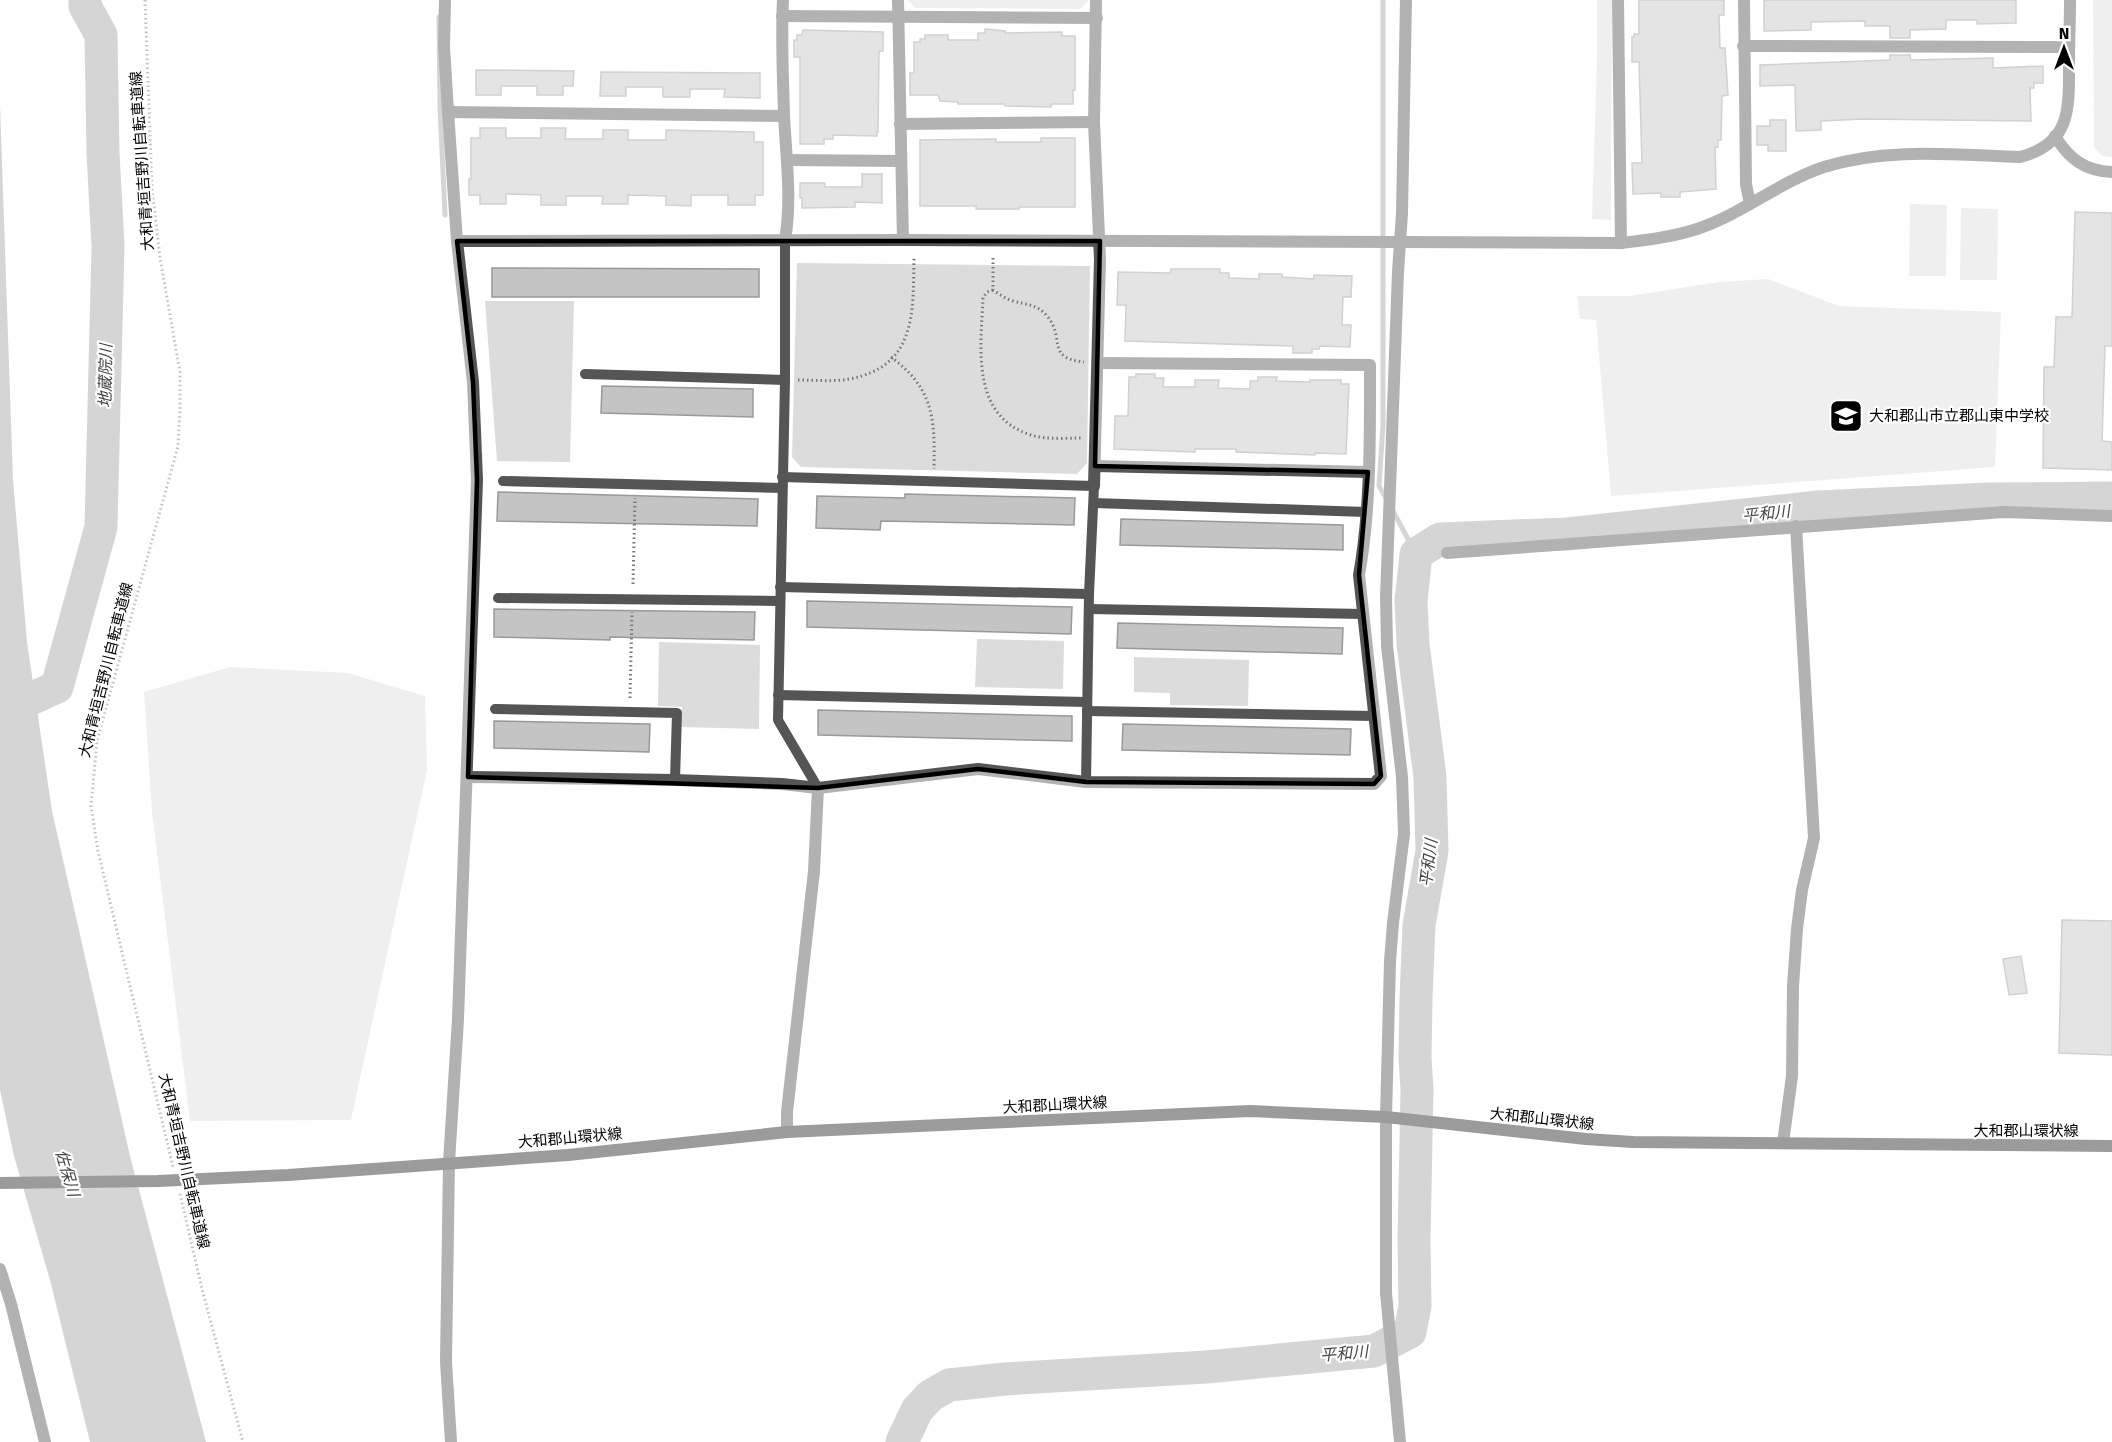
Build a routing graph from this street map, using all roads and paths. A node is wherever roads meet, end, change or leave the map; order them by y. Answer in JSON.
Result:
{"nodes":[{"id":1,"x":145,"y":0,"type":"edge"},
{"id":2,"x":446,"y":0,"type":"edge"},
{"id":3,"x":783,"y":0,"type":"edge"},
{"id":4,"x":898,"y":0,"type":"edge"},
{"id":5,"x":1096,"y":0,"type":"edge"},
{"id":6,"x":1406,"y":0,"type":"edge"},
{"id":7,"x":1618,"y":0,"type":"edge"},
{"id":8,"x":1744,"y":0,"type":"edge"},
{"id":9,"x":2070,"y":0,"type":"edge"},
{"id":10,"x":782,"y":16,"type":"junction"},
{"id":11,"x":898,"y":17,"type":"junction"},
{"id":12,"x":1097,"y":18,"type":"junction"},
{"id":13,"x":1743,"y":46,"type":"junction"},
{"id":14,"x":2069,"y":47,"type":"junction"},
{"id":15,"x":448,"y":112,"type":"junction"},
{"id":16,"x":784,"y":116,"type":"junction"},
{"id":17,"x":1094,"y":122,"type":"junction"},
{"id":18,"x":900,"y":124,"type":"junction"},
{"id":19,"x":2055,"y":136,"type":"junction"},
{"id":20,"x":788,"y":160,"type":"junction"},
{"id":21,"x":901,"y":161,"type":"junction"},
{"id":22,"x":2112,"y":172,"type":"edge"},
{"id":23,"x":1750,"y":204,"type":"junction"},
{"id":24,"x":785,"y":240,"type":"junction"},
{"id":25,"x":903,"y":240,"type":"junction"},
{"id":26,"x":458,"y":241,"type":"junction"},
{"id":27,"x":1100,"y":241,"type":"junction"},
{"id":28,"x":1399,"y":243,"type":"junction"},
{"id":29,"x":1621,"y":243,"type":"junction"},
{"id":30,"x":914,"y":258,"type":"dead end"},
{"id":31,"x":993,"y":258,"type":"dead end"},
{"id":32,"x":993,"y":290,"type":"junction"},
{"id":33,"x":891,"y":357,"type":"junction"},
{"id":34,"x":1098,"y":363,"type":"junction"},
{"id":35,"x":585,"y":374,"type":"dead end"},
{"id":36,"x":785,"y":380,"type":"junction"},
{"id":37,"x":804,"y":380,"type":"dead end"},
{"id":38,"x":1096,"y":437,"type":"junction"},
{"id":39,"x":1095,"y":466,"type":"junction"},
{"id":40,"x":934,"y":468,"type":"dead end"},
{"id":41,"x":1368,"y":472,"type":"junction"},
{"id":42,"x":503,"y":481,"type":"dead end"},
{"id":43,"x":782,"y":483,"type":"junction"},
{"id":44,"x":1094,"y":486,"type":"junction"},
{"id":45,"x":1094,"y":503,"type":"junction"},
{"id":46,"x":1366,"y":512,"type":"junction"},
{"id":47,"x":2112,"y":516,"type":"edge"},
{"id":48,"x":1796,"y":526,"type":"junction"},
{"id":49,"x":1447,"y":554,"type":"dead end"},
{"id":50,"x":780,"y":587,"type":"junction"},
{"id":51,"x":1089,"y":594,"type":"junction"},
{"id":52,"x":498,"y":598,"type":"dead end"},
{"id":53,"x":780,"y":601,"type":"junction"},
{"id":54,"x":1089,"y":609,"type":"junction"},
{"id":55,"x":1363,"y":614,"type":"junction"},
{"id":56,"x":778,"y":695,"type":"junction"},
{"id":57,"x":1087,"y":707,"type":"junction"},
{"id":58,"x":495,"y":709,"type":"dead end"},
{"id":59,"x":1375,"y":716,"type":"junction"},
{"id":60,"x":468,"y":777,"type":"junction"},
{"id":61,"x":675,"y":780,"type":"junction"},
{"id":62,"x":1086,"y":782,"type":"junction"},
{"id":63,"x":818,"y":788,"type":"junction"},
{"id":64,"x":1386,"y":1117,"type":"junction"},
{"id":65,"x":787,"y":1132,"type":"junction"},
{"id":66,"x":1782,"y":1143,"type":"junction"},
{"id":67,"x":2112,"y":1146,"type":"edge"},
{"id":68,"x":449,"y":1162,"type":"junction"},
{"id":69,"x":176,"y":1179,"type":"junction"},
{"id":70,"x":0,"y":1183,"type":"edge"},
{"id":71,"x":0,"y":1269,"type":"edge"},
{"id":72,"x":45,"y":1442,"type":"edge"},
{"id":73,"x":243,"y":1442,"type":"edge"},
{"id":74,"x":451,"y":1442,"type":"edge"},
{"id":75,"x":1400,"y":1442,"type":"edge"}],
"edges":[{"from":1,"to":69,"type":"path","name":"大和青垣吉野川自転車道線"},
{"from":2,"to":15,"type":"street"},
{"from":3,"to":10,"type":"street"},
{"from":4,"to":11,"type":"street"},
{"from":5,"to":12,"type":"street"},
{"from":6,"to":28,"type":"street"},
{"from":7,"to":29,"type":"street"},
{"from":8,"to":13,"type":"street"},
{"from":9,"to":14,"type":"street"},
{"from":10,"to":11,"type":"street"},
{"from":10,"to":16,"type":"street"},
{"from":11,"to":12,"type":"street"},
{"from":11,"to":18,"type":"street"},
{"from":12,"to":17,"type":"street"},
{"from":13,"to":14,"type":"street"},
{"from":13,"to":23,"type":"street"},
{"from":14,"to":19,"type":"street"},
{"from":15,"to":16,"type":"street"},
{"from":15,"to":26,"type":"street"},
{"from":16,"to":20,"type":"street"},
{"from":17,"to":18,"type":"street"},
{"from":17,"to":27,"type":"street"},
{"from":18,"to":21,"type":"street"},
{"from":19,"to":22,"type":"street"},
{"from":19,"to":23,"type":"street"},
{"from":20,"to":21,"type":"street"},
{"from":20,"to":24,"type":"street"},
{"from":21,"to":25,"type":"street"},
{"from":23,"to":29,"type":"street"},
{"from":24,"to":25,"type":"street"},
{"from":24,"to":26,"type":"street"},
{"from":24,"to":36,"type":"lane"},
{"from":25,"to":27,"type":"street"},
{"from":26,"to":60,"type":"street"},
{"from":27,"to":28,"type":"street"},
{"from":27,"to":34,"type":"street"},
{"from":28,"to":29,"type":"street"},
{"from":28,"to":64,"type":"street"},
{"from":30,"to":33,"type":"path"},
{"from":31,"to":32,"type":"path"},
{"from":32,"to":34,"type":"path"},
{"from":32,"to":38,"type":"path"},
{"from":33,"to":37,"type":"path"},
{"from":33,"to":40,"type":"path"},
{"from":34,"to":38,"type":"street"},
{"from":34,"to":41,"type":"street"},
{"from":35,"to":36,"type":"lane"},
{"from":36,"to":43,"type":"lane"},
{"from":38,"to":39,"type":"street"},
{"from":39,"to":41,"type":"street"},
{"from":39,"to":44,"type":"street"},
{"from":41,"to":46,"type":"street"},
{"from":42,"to":43,"type":"lane"},
{"from":43,"to":44,"type":"lane"},
{"from":43,"to":50,"type":"lane"},
{"from":44,"to":45,"type":"lane"},
{"from":45,"to":46,"type":"lane"},
{"from":45,"to":51,"type":"lane"},
{"from":46,"to":55,"type":"street"},
{"from":47,"to":48,"type":"street"},
{"from":48,"to":49,"type":"street"},
{"from":48,"to":66,"type":"street"},
{"from":50,"to":51,"type":"lane"},
{"from":50,"to":53,"type":"lane"},
{"from":51,"to":54,"type":"lane"},
{"from":52,"to":53,"type":"lane"},
{"from":53,"to":56,"type":"lane"},
{"from":54,"to":55,"type":"lane"},
{"from":54,"to":57,"type":"lane"},
{"from":55,"to":59,"type":"street"},
{"from":56,"to":57,"type":"lane"},
{"from":56,"to":63,"type":"lane"},
{"from":57,"to":59,"type":"lane"},
{"from":57,"to":62,"type":"lane"},
{"from":58,"to":61,"type":"lane"},
{"from":59,"to":62,"type":"street"},
{"from":60,"to":61,"type":"street"},
{"from":60,"to":68,"type":"street"},
{"from":61,"to":63,"type":"street"},
{"from":62,"to":63,"type":"street"},
{"from":63,"to":65,"type":"street"},
{"from":64,"to":65,"type":"main road","name":"大和郡山環状線"},
{"from":64,"to":66,"type":"main road","name":"大和郡山環状線"},
{"from":64,"to":75,"type":"street"},
{"from":65,"to":68,"type":"main road","name":"大和郡山環状線"},
{"from":66,"to":67,"type":"main road","name":"大和郡山環状線"},
{"from":68,"to":69,"type":"main road","name":"大和郡山環状線"},
{"from":68,"to":74,"type":"street"},
{"from":69,"to":70,"type":"main road","name":"大和郡山環状線"},
{"from":69,"to":73,"type":"path","name":"大和青垣吉野川自転車道線"},
{"from":71,"to":72,"type":"street"}]}
